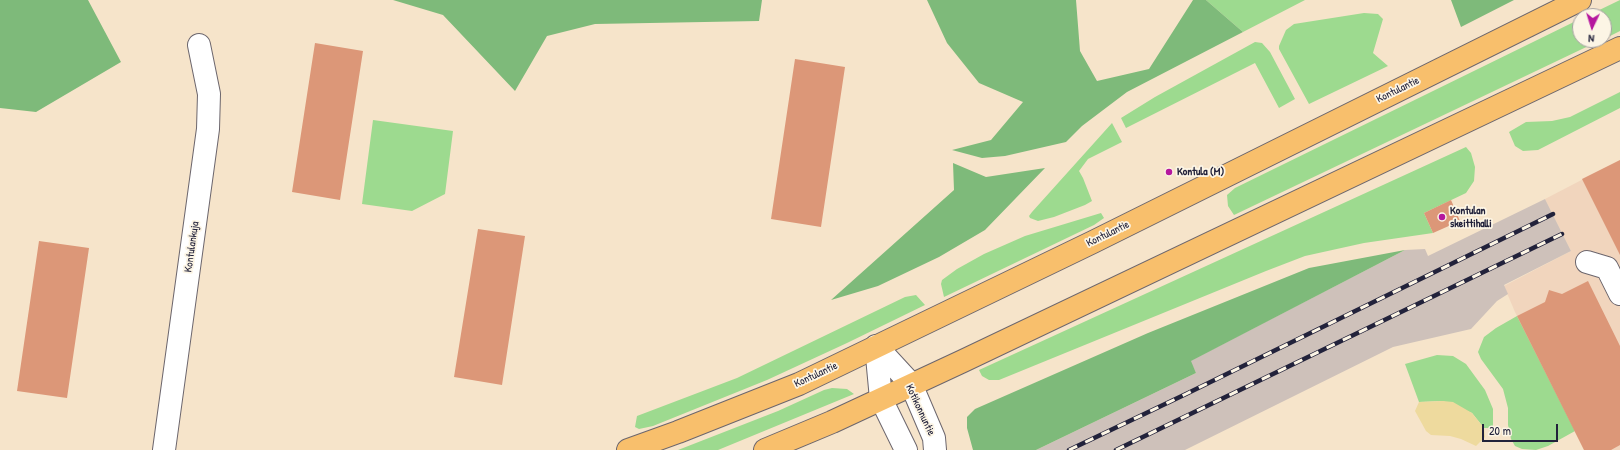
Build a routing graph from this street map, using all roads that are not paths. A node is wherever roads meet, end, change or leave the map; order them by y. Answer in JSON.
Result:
{"nodes":[{"id":1,"x":1580,"y":0,"type":"edge"},
{"id":2,"x":199,"y":45,"type":"dead end"},
{"id":3,"x":1620,"y":48,"type":"edge"},
{"id":4,"x":876,"y":346,"type":"junction"},
{"id":5,"x":911,"y":384,"type":"junction"},
{"id":6,"x":881,"y":399,"type":"junction"},
{"id":7,"x":164,"y":450,"type":"edge"},
{"id":8,"x":628,"y":450,"type":"edge"},
{"id":9,"x":765,"y":450,"type":"edge"},
{"id":10,"x":906,"y":450,"type":"edge"},
{"id":11,"x":935,"y":450,"type":"edge"}],
"edges":[{"from":1,"to":4,"type":"main road","name":"Kontulantie"},
{"from":2,"to":7,"type":"street","name":"Kontulankuja"},
{"from":3,"to":5,"type":"main road"},
{"from":4,"to":5,"type":"street","name":"Kotikonnuntie"},
{"from":4,"to":6,"type":"street"},
{"from":4,"to":8,"type":"main road","name":"Kontulantie"},
{"from":5,"to":6,"type":"main road"},
{"from":5,"to":11,"type":"street","name":"Kotikonnuntie"},
{"from":6,"to":9,"type":"main road"},
{"from":6,"to":10,"type":"street"}]}
